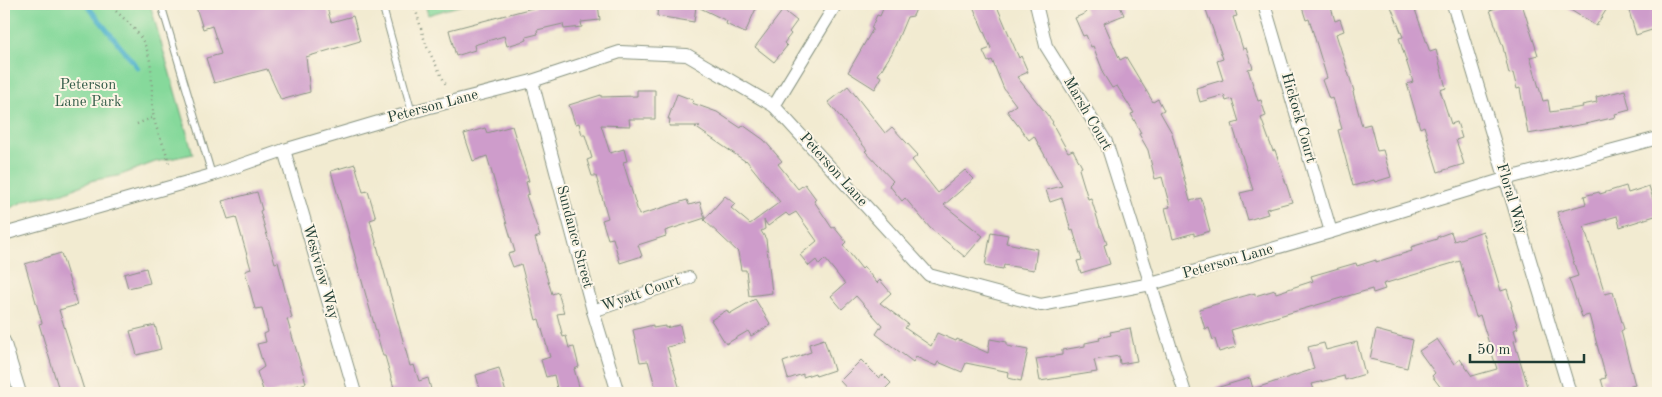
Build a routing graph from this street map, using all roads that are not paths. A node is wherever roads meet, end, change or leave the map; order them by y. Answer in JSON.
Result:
{"nodes":[{"id":1,"x":161,"y":4,"type":"edge"},
{"id":2,"x":382,"y":4,"type":"edge"},
{"id":3,"x":836,"y":4,"type":"edge"},
{"id":4,"x":1036,"y":4,"type":"edge"},
{"id":5,"x":1264,"y":4,"type":"edge"},
{"id":6,"x":1453,"y":4,"type":"edge"},
{"id":7,"x":532,"y":81,"type":"junction"},
{"id":8,"x":774,"y":106,"type":"junction"},
{"id":9,"x":412,"y":113,"type":"junction"},
{"id":10,"x":1658,"y":138,"type":"edge"},
{"id":11,"x":284,"y":150,"type":"junction"},
{"id":12,"x":212,"y":175,"type":"junction"},
{"id":13,"x":1504,"y":179,"type":"junction"},
{"id":14,"x":1331,"y":232,"type":"junction"},
{"id":15,"x":4,"y":234,"type":"edge"},
{"id":16,"x":689,"y":278,"type":"dead end"},
{"id":17,"x":1151,"y":284,"type":"junction"},
{"id":18,"x":593,"y":311,"type":"junction"},
{"id":19,"x":4,"y":341,"type":"edge"},
{"id":20,"x":20,"y":393,"type":"edge"},
{"id":21,"x":355,"y":393,"type":"edge"},
{"id":22,"x":618,"y":393,"type":"edge"},
{"id":23,"x":1185,"y":393,"type":"edge"},
{"id":24,"x":1570,"y":393,"type":"edge"}],
"edges":[{"from":1,"to":12,"type":"lane"},
{"from":2,"to":9,"type":"lane"},
{"from":3,"to":8,"type":"street"},
{"from":4,"to":17,"type":"street","name":"Marsh Court"},
{"from":5,"to":14,"type":"street","name":"Hickock Court"},
{"from":6,"to":13,"type":"street","name":"Floral Way"},
{"from":7,"to":8,"type":"street","name":"Peterson Lane"},
{"from":7,"to":9,"type":"street","name":"Peterson Lane"},
{"from":7,"to":18,"type":"street","name":"Sundance Street"},
{"from":8,"to":17,"type":"street","name":"Peterson Lane"},
{"from":9,"to":11,"type":"street","name":"Peterson Lane"},
{"from":10,"to":13,"type":"street","name":"Peterson Lane"},
{"from":11,"to":12,"type":"street","name":"Peterson Lane"},
{"from":11,"to":21,"type":"street","name":"Westview Way"},
{"from":12,"to":15,"type":"street","name":"Peterson Lane"},
{"from":13,"to":14,"type":"street","name":"Peterson Lane"},
{"from":13,"to":24,"type":"street","name":"Floral Way"},
{"from":14,"to":17,"type":"street","name":"Peterson Lane"},
{"from":16,"to":18,"type":"street","name":"Wyatt Court"},
{"from":17,"to":23,"type":"street","name":"Marsh Court"},
{"from":18,"to":22,"type":"street","name":"Sundance Street"},
{"from":19,"to":20,"type":"street"}]}
